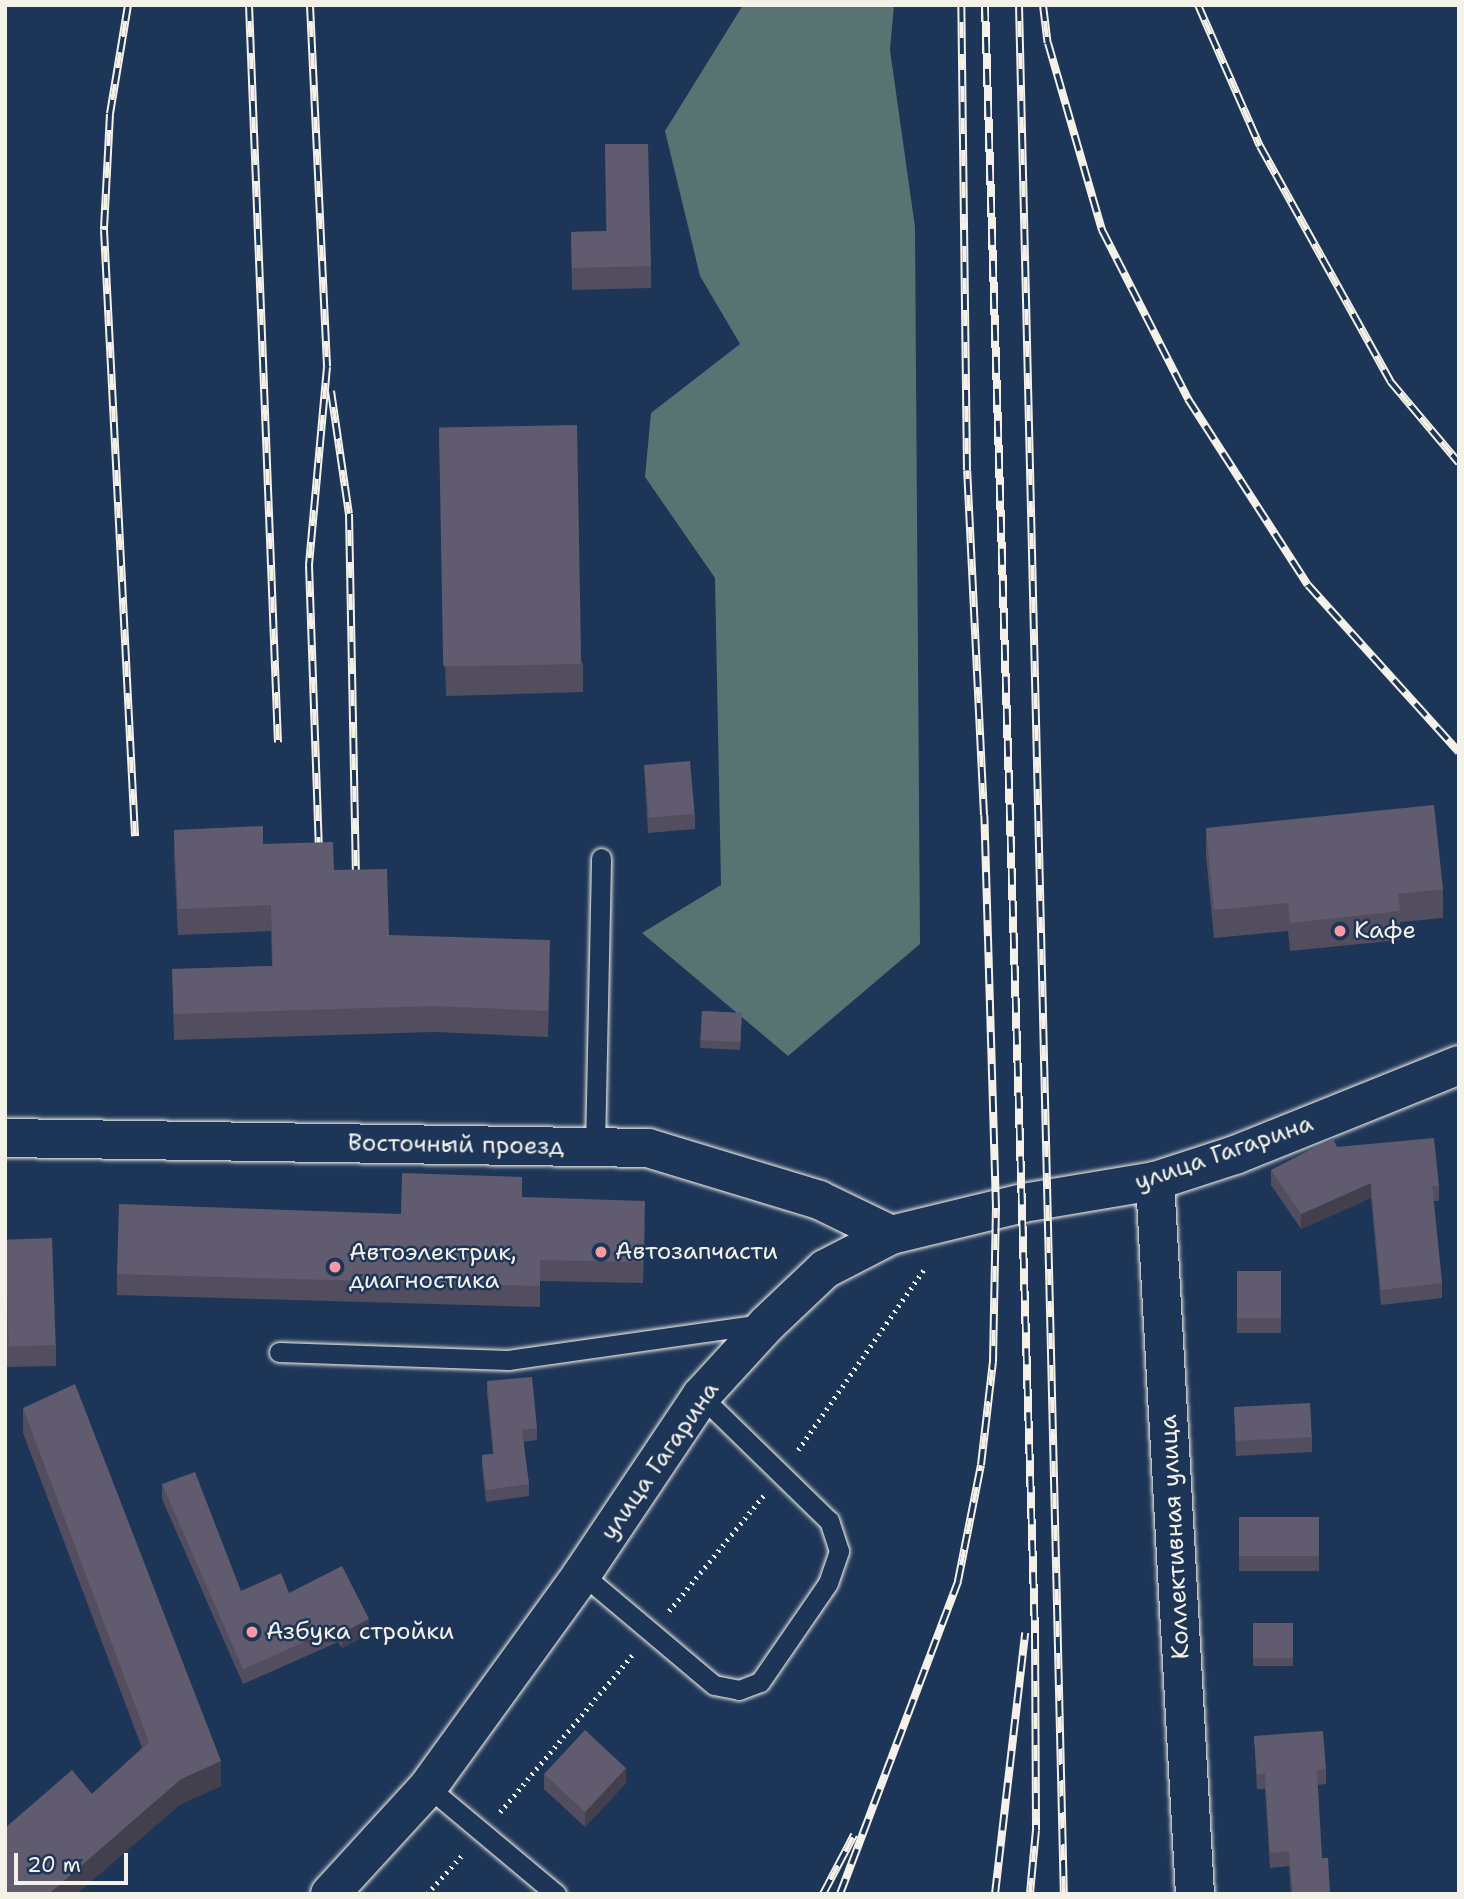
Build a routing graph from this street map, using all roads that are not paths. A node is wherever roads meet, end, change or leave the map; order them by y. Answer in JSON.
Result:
{"nodes":[{"id":1,"x":601,"y":858,"type":"dead end"},
{"id":2,"x":1459,"y":1065,"type":"edge"},
{"id":3,"x":5,"y":1139,"type":"edge"},
{"id":4,"x":595,"y":1148,"type":"junction"},
{"id":5,"x":1155,"y":1181,"type":"junction"},
{"id":6,"x":891,"y":1235,"type":"junction"},
{"id":7,"x":767,"y":1324,"type":"junction"},
{"id":8,"x":279,"y":1352,"type":"dead end"},
{"id":9,"x":701,"y":1396,"type":"junction"},
{"id":10,"x":582,"y":1574,"type":"junction"},
{"id":11,"x":428,"y":1787,"type":"junction"},
{"id":12,"x":330,"y":1894,"type":"edge"},
{"id":13,"x":556,"y":1894,"type":"edge"},
{"id":14,"x":1195,"y":1894,"type":"edge"}],
"edges":[{"from":1,"to":4,"type":"lane"},
{"from":2,"to":5,"type":"street","name":"улица Гагарина"},
{"from":3,"to":4,"type":"street","name":"Восточный проезд"},
{"from":4,"to":6,"type":"street","name":"Восточный проезд"},
{"from":5,"to":6,"type":"street","name":"улица Гагарина"},
{"from":5,"to":14,"type":"street","name":"Коллективная улица"},
{"from":6,"to":7,"type":"street","name":"улица Гагарина"},
{"from":7,"to":8,"type":"lane"},
{"from":7,"to":9,"type":"street","name":"улица Гагарина"},
{"from":9,"to":10,"type":"street","name":"улица Гагарина"},
{"from":9,"to":10,"type":"lane"},
{"from":10,"to":11,"type":"street","name":"улица Гагарина"},
{"from":11,"to":12,"type":"street","name":"улица Гагарина"},
{"from":11,"to":13,"type":"lane"}]}
